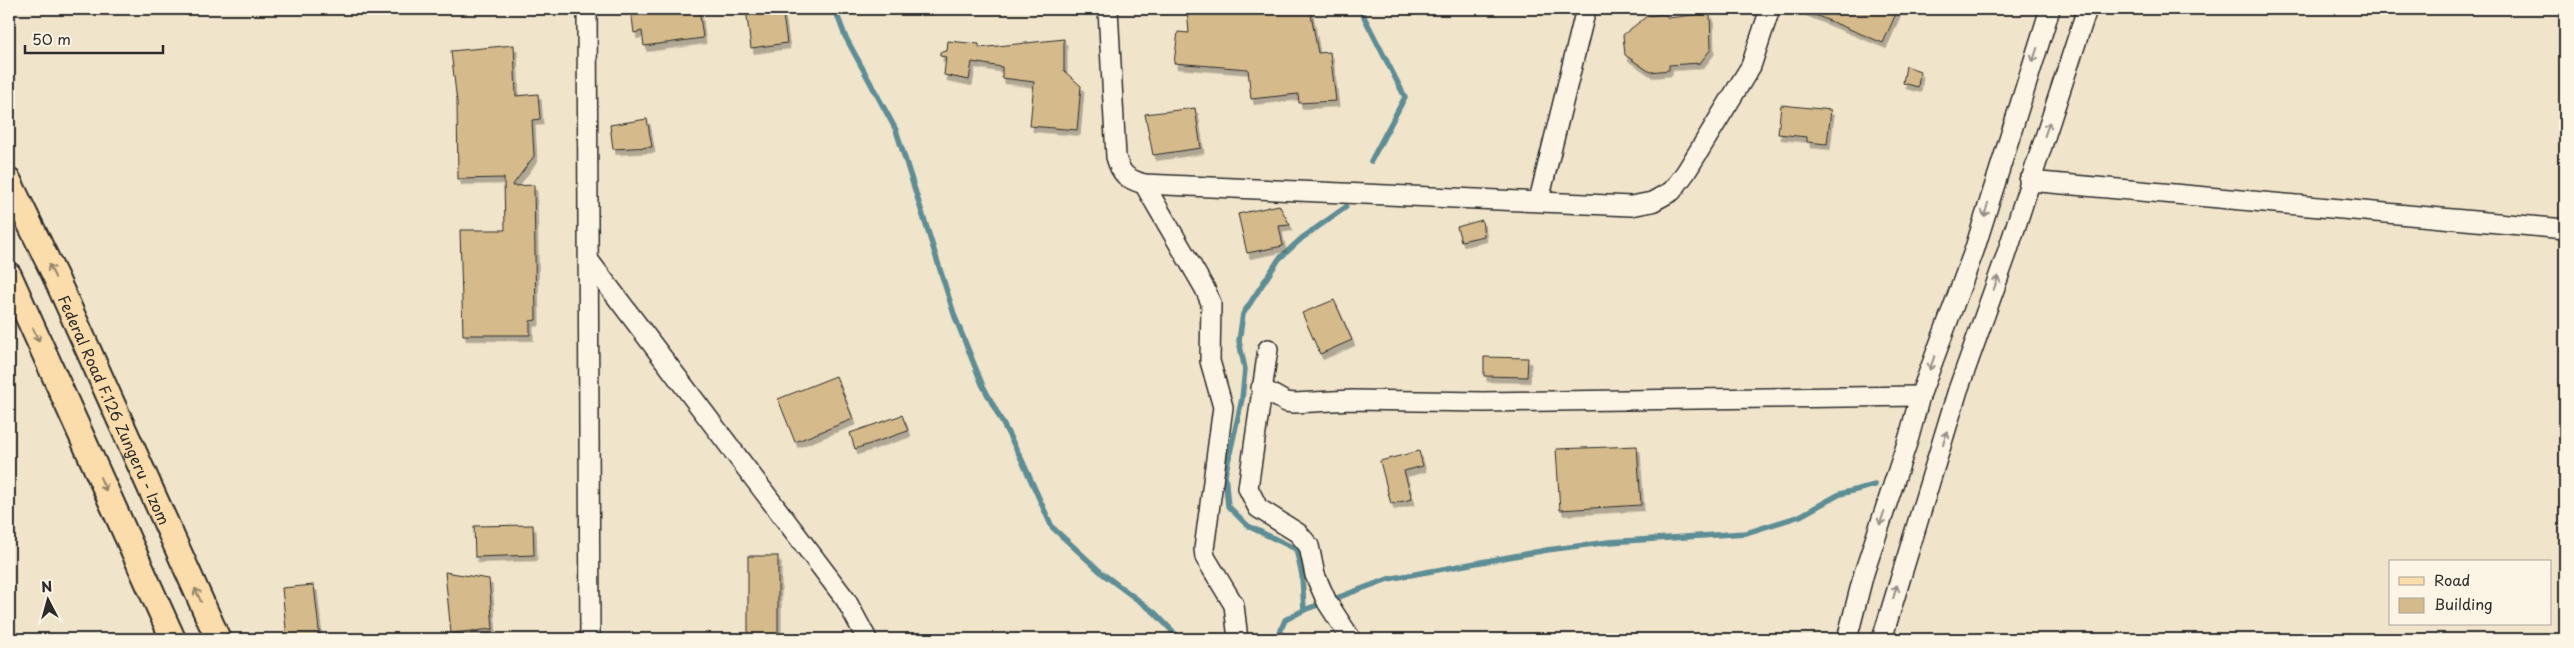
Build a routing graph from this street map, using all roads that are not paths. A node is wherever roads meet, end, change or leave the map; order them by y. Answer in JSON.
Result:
{"nodes":[{"id":1,"x":587,"y":9,"type":"edge"},
{"id":2,"x":1108,"y":9,"type":"edge"},
{"id":3,"x":1586,"y":9,"type":"edge"},
{"id":4,"x":1770,"y":9,"type":"edge"},
{"id":5,"x":2050,"y":9,"type":"edge"},
{"id":6,"x":2087,"y":9,"type":"edge"},
{"id":7,"x":2030,"y":181,"type":"junction"},
{"id":8,"x":9,"y":182,"type":"edge"},
{"id":9,"x":1144,"y":184,"type":"junction"},
{"id":10,"x":1539,"y":200,"type":"junction"},
{"id":11,"x":2565,"y":229,"type":"edge"},
{"id":12,"x":590,"y":262,"type":"junction"},
{"id":13,"x":9,"y":275,"type":"edge"},
{"id":14,"x":1268,"y":348,"type":"dead end"},
{"id":15,"x":1261,"y":388,"type":"junction"},
{"id":16,"x":1920,"y":396,"type":"junction"},
{"id":17,"x":173,"y":639,"type":"edge"},
{"id":18,"x":218,"y":639,"type":"edge"},
{"id":19,"x":590,"y":639,"type":"edge"},
{"id":20,"x":867,"y":639,"type":"edge"},
{"id":21,"x":1238,"y":639,"type":"edge"},
{"id":22,"x":1351,"y":639,"type":"edge"},
{"id":23,"x":1847,"y":639,"type":"edge"},
{"id":24,"x":1882,"y":639,"type":"edge"}],
"edges":[{"from":1,"to":12,"type":"street"},
{"from":2,"to":9,"type":"street"},
{"from":3,"to":10,"type":"street"},
{"from":4,"to":10,"type":"street"},
{"from":5,"to":16,"type":"street","one_way":true},
{"from":7,"to":6,"type":"street","one_way":true},
{"from":7,"to":11,"type":"street"},
{"from":24,"to":7,"type":"street","one_way":true},
{"from":18,"to":8,"type":"main road","name":"Federal Road F.126 Zungeru - Izom","one_way":true},
{"from":9,"to":10,"type":"street"},
{"from":9,"to":21,"type":"street"},
{"from":12,"to":19,"type":"street"},
{"from":12,"to":20,"type":"street"},
{"from":13,"to":17,"type":"main road","one_way":true},
{"from":14,"to":15,"type":"street"},
{"from":15,"to":16,"type":"street"},
{"from":15,"to":22,"type":"street"},
{"from":16,"to":23,"type":"street","one_way":true}]}
